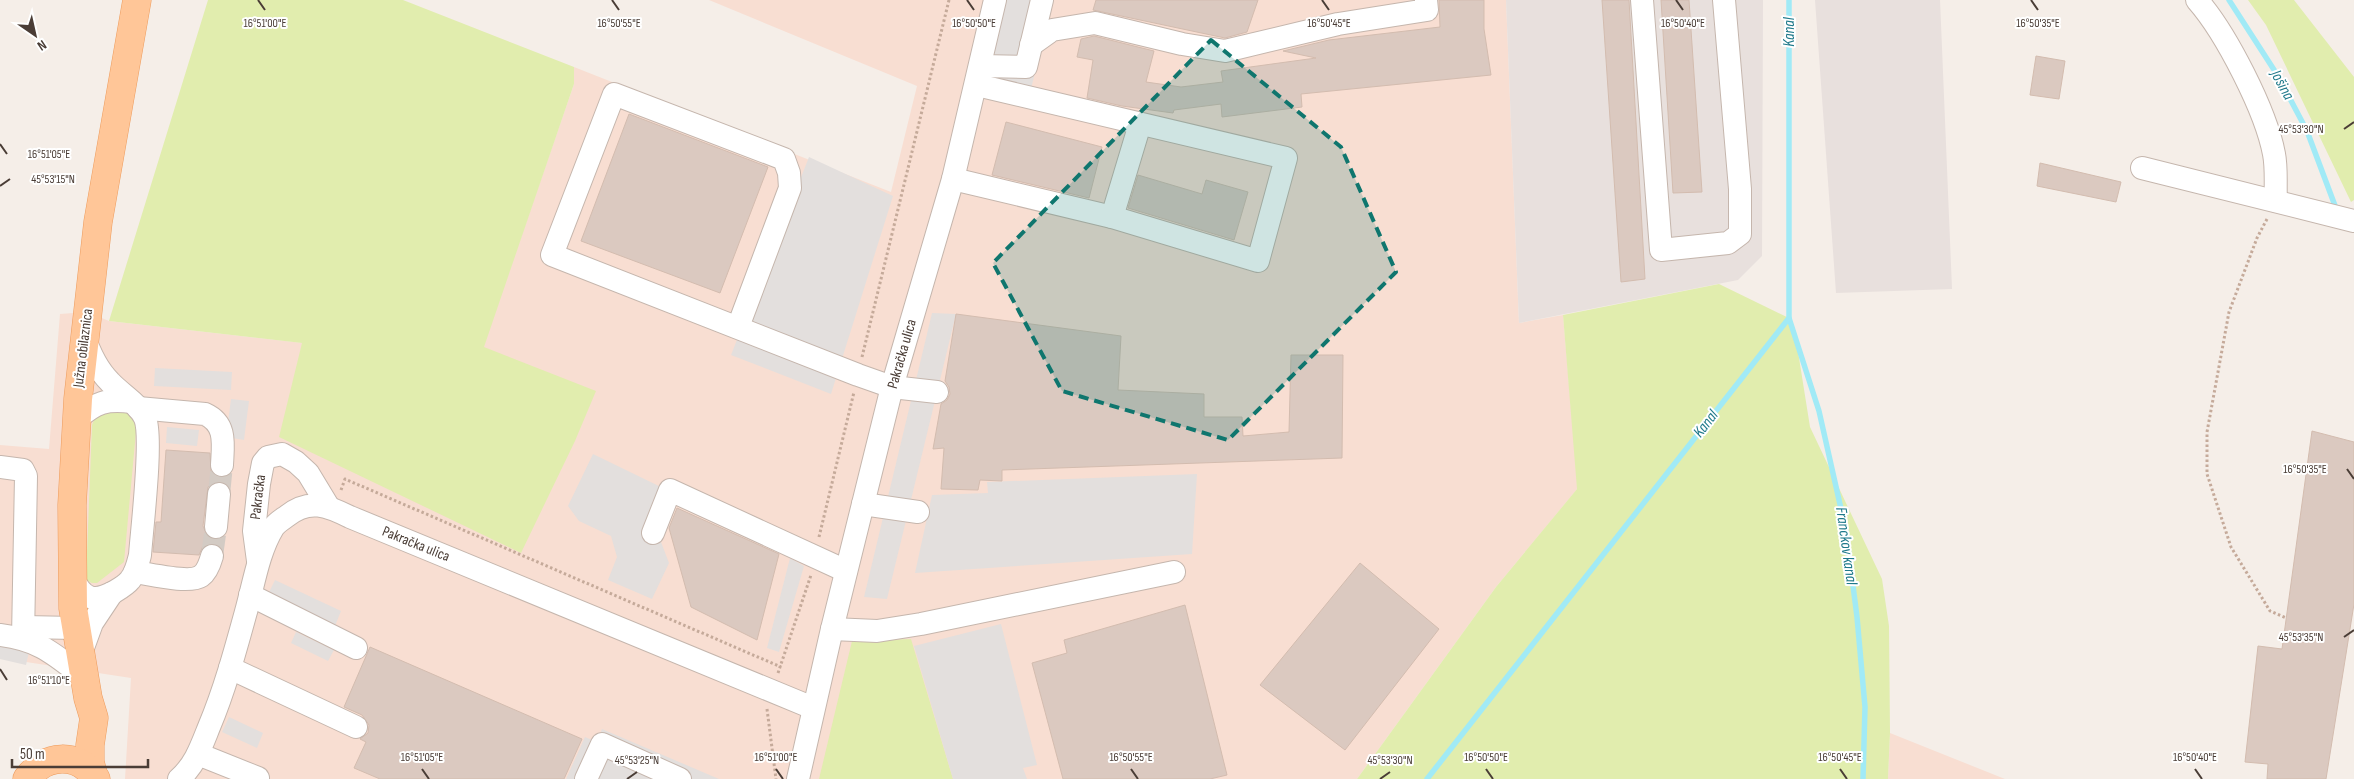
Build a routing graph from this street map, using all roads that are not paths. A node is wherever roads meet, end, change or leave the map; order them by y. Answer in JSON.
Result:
{"nodes":[{"id":1,"x":137,"y":0,"type":"edge"},
{"id":2,"x":996,"y":0,"type":"edge"},
{"id":3,"x":1042,"y":0,"type":"edge"},
{"id":4,"x":1426,"y":0,"type":"edge"},
{"id":5,"x":1642,"y":0,"type":"edge"},
{"id":6,"x":1724,"y":0,"type":"edge"},
{"id":7,"x":2198,"y":0,"type":"edge"},
{"id":8,"x":1031,"y":45,"type":"junction"},
{"id":9,"x":979,"y":76,"type":"junction"},
{"id":10,"x":1140,"y":124,"type":"junction"},
{"id":11,"x":2142,"y":168,"type":"dead end"},
{"id":12,"x":954,"y":179,"type":"junction"},
{"id":13,"x":2276,"y":201,"type":"junction"},
{"id":14,"x":1112,"y":217,"type":"junction"},
{"id":15,"x":2354,"y":221,"type":"edge"},
{"id":16,"x":738,"y":327,"type":"junction"},
{"id":17,"x":84,"y":336,"type":"junction"},
{"id":18,"x":892,"y":387,"type":"junction"},
{"id":19,"x":937,"y":392,"type":"dead end"},
{"id":20,"x":135,"y":405,"type":"junction"},
{"id":21,"x":77,"y":419,"type":"junction"},
{"id":22,"x":222,"y":465,"type":"tunnel mouth"},
{"id":23,"x":0,"y":467,"type":"edge"},
{"id":24,"x":219,"y":494,"type":"tunnel mouth"},
{"id":25,"x":332,"y":502,"type":"junction"},
{"id":26,"x":863,"y":504,"type":"junction"},
{"id":27,"x":918,"y":512,"type":"dead end"},
{"id":28,"x":216,"y":527,"type":"tunnel mouth"},
{"id":29,"x":653,"y":534,"type":"dead end"},
{"id":30,"x":212,"y":556,"type":"tunnel mouth"},
{"id":31,"x":258,"y":564,"type":"junction"},
{"id":32,"x":846,"y":571,"type":"junction"},
{"id":33,"x":135,"y":572,"type":"junction"},
{"id":34,"x":1174,"y":572,"type":"dead end"},
{"id":35,"x":73,"y":579,"type":"junction"},
{"id":36,"x":112,"y":593,"type":"junction"},
{"id":37,"x":250,"y":595,"type":"junction"},
{"id":38,"x":75,"y":628,"type":"junction"},
{"id":39,"x":832,"y":629,"type":"junction"},
{"id":40,"x":23,"y":632,"type":"junction"},
{"id":41,"x":0,"y":635,"type":"edge"},
{"id":42,"x":356,"y":648,"type":"dead end"},
{"id":43,"x":230,"y":668,"type":"junction"},
{"id":44,"x":84,"y":678,"type":"junction"},
{"id":45,"x":813,"y":708,"type":"junction"},
{"id":46,"x":356,"y":727,"type":"dead end"},
{"id":47,"x":54,"y":759,"type":"junction"},
{"id":48,"x":187,"y":771,"type":"edge"},
{"id":49,"x":94,"y":776,"type":"edge"},
{"id":50,"x":258,"y":778,"type":"edge"},
{"id":51,"x":27,"y":779,"type":"edge"},
{"id":52,"x":586,"y":779,"type":"edge"},
{"id":53,"x":680,"y":779,"type":"edge"},
{"id":54,"x":798,"y":779,"type":"edge"}],
"edges":[{"from":1,"to":17,"type":"main road","name":"Južna obilaznica"},
{"from":2,"to":9,"type":"street","name":"Pakračka ulica"},
{"from":3,"to":8,"type":"street"},
{"from":4,"to":8,"type":"street"},
{"from":5,"to":6,"type":"street"},
{"from":7,"to":13,"type":"street"},
{"from":8,"to":9,"type":"street"},
{"from":9,"to":10,"type":"street"},
{"from":9,"to":12,"type":"street","name":"Pakračka ulica"},
{"from":10,"to":14,"type":"street"},
{"from":10,"to":14,"type":"street"},
{"from":11,"to":13,"type":"street"},
{"from":12,"to":14,"type":"street"},
{"from":12,"to":18,"type":"street","name":"Pakračka ulica"},
{"from":13,"to":15,"type":"street"},
{"from":16,"to":16,"type":"street"},
{"from":16,"to":18,"type":"street"},
{"from":17,"to":20,"type":"street"},
{"from":17,"to":21,"type":"main road","name":"Južna obilaznica"},
{"from":18,"to":19,"type":"street"},
{"from":18,"to":26,"type":"street","name":"Pakračka ulica"},
{"from":20,"to":21,"type":"street"},
{"from":20,"to":22,"type":"street"},
{"from":20,"to":33,"type":"street"},
{"from":21,"to":35,"type":"main road","name":"Južna obilaznica"},
{"from":23,"to":40,"type":"street"},
{"from":24,"to":28,"type":"street"},
{"from":25,"to":31,"type":"street","name":"Pakračka ulica"},
{"from":25,"to":31,"type":"street","name":"Pakračka"},
{"from":25,"to":45,"type":"street","name":"Pakračka ulica"},
{"from":26,"to":27,"type":"street"},
{"from":26,"to":32,"type":"street","name":"Pakračka ulica"},
{"from":29,"to":32,"type":"street"},
{"from":30,"to":33,"type":"street"},
{"from":31,"to":37,"type":"street","name":"Pakračka ulica"},
{"from":32,"to":39,"type":"street","name":"Pakračka ulica"},
{"from":33,"to":36,"type":"street"},
{"from":34,"to":39,"type":"street"},
{"from":35,"to":36,"type":"street"},
{"from":35,"to":38,"type":"main road","name":"Južna obilaznica"},
{"from":36,"to":44,"type":"street"},
{"from":37,"to":42,"type":"street"},
{"from":37,"to":43,"type":"street","name":"Pakračka ulica"},
{"from":38,"to":40,"type":"street"},
{"from":38,"to":44,"type":"main road","name":"Južna obilaznica"},
{"from":39,"to":45,"type":"street","name":"Pakračka ulica"},
{"from":40,"to":41,"type":"street"},
{"from":40,"to":44,"type":"street"},
{"from":43,"to":46,"type":"street"},
{"from":43,"to":48,"type":"street","name":"Pakračka ulica"},
{"from":44,"to":47,"type":"main road","name":"Južna obilaznica"},
{"from":44,"to":49,"type":"main road","name":"Južna obilaznica"},
{"from":45,"to":54,"type":"street","name":"Pakračka ulica"},
{"from":47,"to":49,"type":"main road"},
{"from":47,"to":51,"type":"main road","name":"Južna obilaznica"},
{"from":48,"to":50,"type":"street"},
{"from":52,"to":53,"type":"street"}]}
